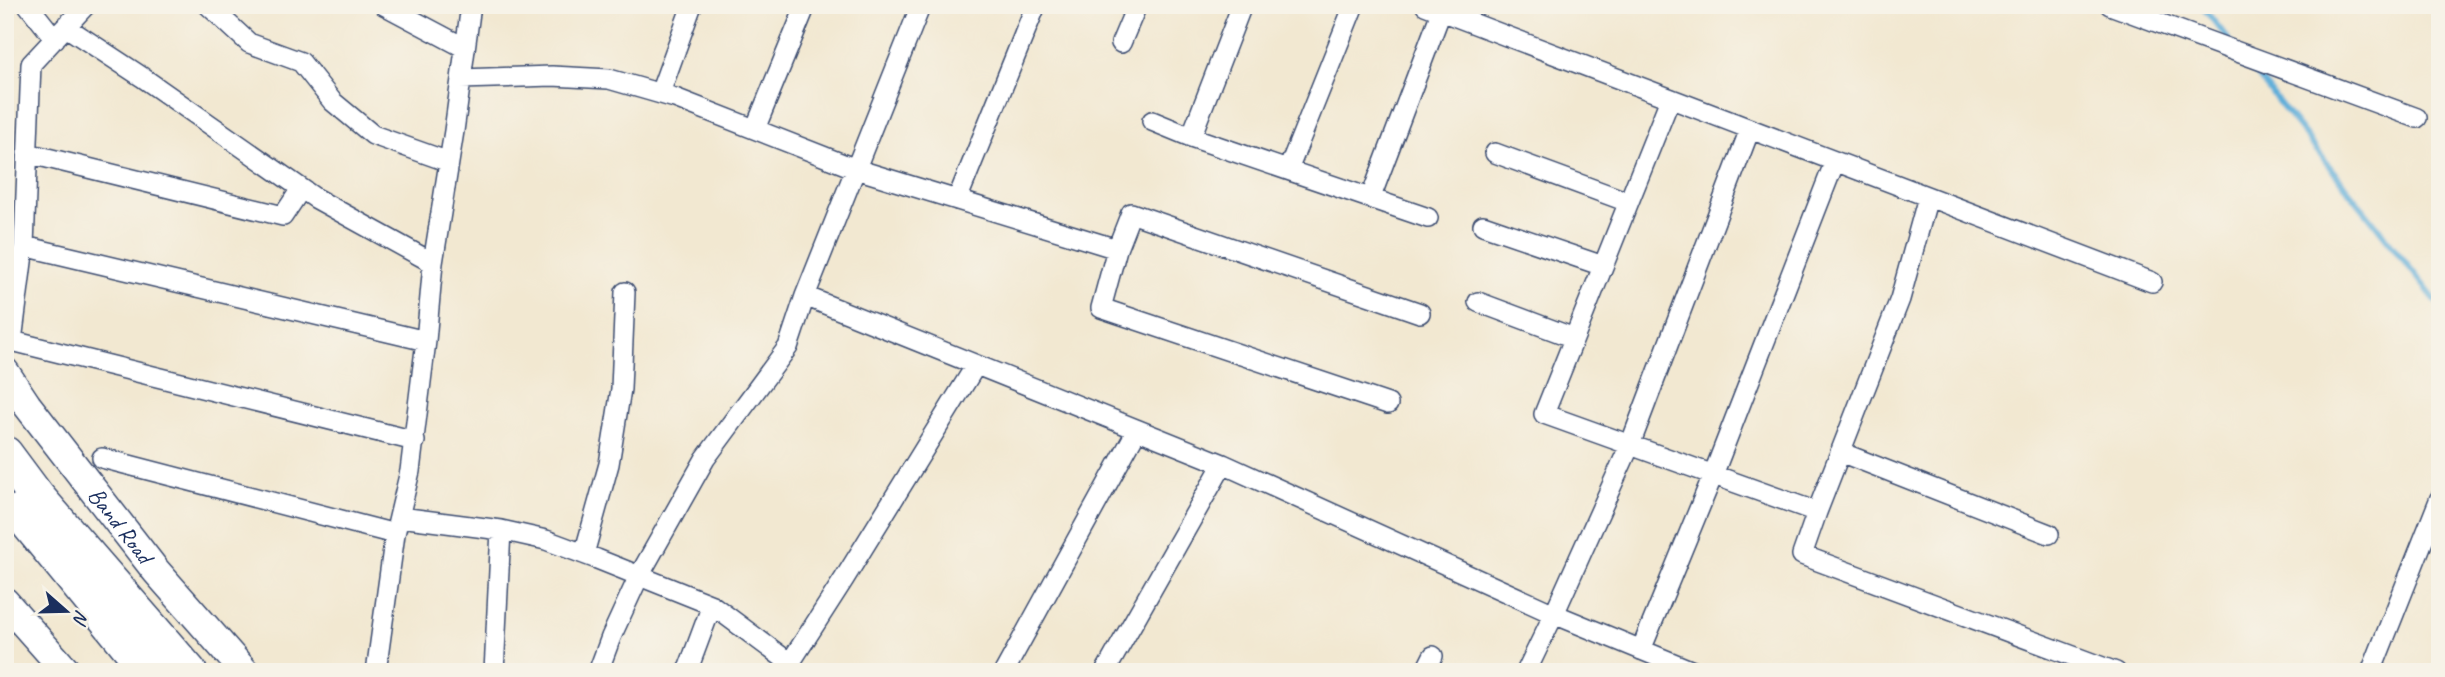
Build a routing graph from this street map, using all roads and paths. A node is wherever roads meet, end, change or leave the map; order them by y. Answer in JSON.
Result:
{"nodes":[{"id":1,"x":28,"y":5,"type":"edge"},
{"id":2,"x":86,"y":5,"type":"edge"},
{"id":3,"x":208,"y":5,"type":"edge"},
{"id":4,"x":384,"y":5,"type":"edge"},
{"id":5,"x":471,"y":5,"type":"edge"},
{"id":6,"x":692,"y":5,"type":"edge"},
{"id":7,"x":806,"y":5,"type":"edge"},
{"id":8,"x":921,"y":5,"type":"edge"},
{"id":9,"x":1036,"y":5,"type":"edge"},
{"id":10,"x":1137,"y":5,"type":"edge"},
{"id":11,"x":1242,"y":5,"type":"edge"},
{"id":12,"x":1353,"y":5,"type":"edge"},
{"id":13,"x":2110,"y":5,"type":"edge"},
{"id":14,"x":1433,"y":8,"type":"edge"},
{"id":15,"x":61,"y":33,"type":"junction"},
{"id":16,"x":1121,"y":43,"type":"dead end"},
{"id":17,"x":465,"y":48,"type":"junction"},
{"id":18,"x":461,"y":79,"type":"junction"},
{"id":19,"x":660,"y":93,"type":"junction"},
{"id":20,"x":1670,"y":99,"type":"junction"},
{"id":21,"x":2417,"y":118,"type":"dead end"},
{"id":22,"x":1152,"y":121,"type":"dead end"},
{"id":23,"x":755,"y":129,"type":"junction"},
{"id":24,"x":1750,"y":129,"type":"junction"},
{"id":25,"x":1191,"y":137,"type":"junction"},
{"id":26,"x":27,"y":153,"type":"junction"},
{"id":27,"x":1495,"y":153,"type":"dead end"},
{"id":28,"x":1835,"y":161,"type":"junction"},
{"id":29,"x":449,"y":163,"type":"junction"},
{"id":30,"x":856,"y":169,"type":"junction"},
{"id":31,"x":1288,"y":170,"type":"junction"},
{"id":32,"x":301,"y":189,"type":"junction"},
{"id":33,"x":1371,"y":197,"type":"junction"},
{"id":34,"x":1928,"y":197,"type":"junction"},
{"id":35,"x":957,"y":200,"type":"junction"},
{"id":36,"x":1629,"y":202,"type":"junction"},
{"id":37,"x":1428,"y":218,"type":"dead end"},
{"id":38,"x":1483,"y":225,"type":"dead end"},
{"id":39,"x":24,"y":246,"type":"junction"},
{"id":40,"x":1117,"y":249,"type":"junction"},
{"id":41,"x":433,"y":263,"type":"junction"},
{"id":42,"x":1603,"y":266,"type":"junction"},
{"id":43,"x":2152,"y":282,"type":"dead end"},
{"id":44,"x":625,"y":292,"type":"dead end"},
{"id":45,"x":805,"y":296,"type":"junction"},
{"id":46,"x":1478,"y":302,"type":"dead end"},
{"id":47,"x":1420,"y":313,"type":"dead end"},
{"id":48,"x":1574,"y":338,"type":"junction"},
{"id":49,"x":426,"y":341,"type":"junction"},
{"id":50,"x":9,"y":344,"type":"edge"},
{"id":51,"x":976,"y":365,"type":"junction"},
{"id":52,"x":5,"y":372,"type":"edge"},
{"id":53,"x":1388,"y":404,"type":"dead end"},
{"id":54,"x":1137,"y":430,"type":"junction"},
{"id":55,"x":415,"y":441,"type":"junction"},
{"id":56,"x":1630,"y":445,"type":"junction"},
{"id":57,"x":1840,"y":452,"type":"junction"},
{"id":58,"x":5,"y":454,"type":"edge"},
{"id":59,"x":102,"y":458,"type":"dead end"},
{"id":60,"x":1223,"y":464,"type":"junction"},
{"id":61,"x":1713,"y":475,"type":"junction"},
{"id":62,"x":5,"y":494,"type":"edge"},
{"id":63,"x":2440,"y":498,"type":"edge"},
{"id":64,"x":1816,"y":512,"type":"junction"},
{"id":65,"x":398,"y":526,"type":"junction"},
{"id":66,"x":501,"y":530,"type":"junction"},
{"id":67,"x":2049,"y":534,"type":"dead end"},
{"id":68,"x":584,"y":554,"type":"junction"},
{"id":69,"x":639,"y":576,"type":"junction"},
{"id":70,"x":5,"y":602,"type":"edge"},
{"id":71,"x":712,"y":605,"type":"junction"},
{"id":72,"x":1554,"y":614,"type":"junction"},
{"id":73,"x":1641,"y":650,"type":"junction"},
{"id":74,"x":788,"y":667,"type":"edge"},
{"id":75,"x":61,"y":669,"type":"edge"},
{"id":76,"x":150,"y":672,"type":"edge"},
{"id":77,"x":189,"y":672,"type":"edge"},
{"id":78,"x":244,"y":672,"type":"edge"},
{"id":79,"x":376,"y":672,"type":"edge"},
{"id":80,"x":494,"y":672,"type":"edge"},
{"id":81,"x":598,"y":672,"type":"edge"},
{"id":82,"x":687,"y":672,"type":"edge"},
{"id":83,"x":1004,"y":672,"type":"edge"},
{"id":84,"x":1105,"y":672,"type":"edge"},
{"id":85,"x":1527,"y":672,"type":"edge"},
{"id":86,"x":1695,"y":672,"type":"edge"},
{"id":87,"x":2116,"y":672,"type":"edge"},
{"id":88,"x":2371,"y":672,"type":"edge"}],
"edges":[{"from":1,"to":15,"type":"street"},
{"from":2,"to":15,"type":"street"},
{"from":3,"to":29,"type":"street"},
{"from":4,"to":17,"type":"street"},
{"from":5,"to":17,"type":"street"},
{"from":6,"to":19,"type":"street"},
{"from":7,"to":23,"type":"street"},
{"from":8,"to":30,"type":"street"},
{"from":9,"to":35,"type":"street"},
{"from":10,"to":16,"type":"street"},
{"from":11,"to":25,"type":"street"},
{"from":12,"to":31,"type":"street"},
{"from":13,"to":21,"type":"street"},
{"from":14,"to":20,"type":"street"},
{"from":14,"to":33,"type":"street"},
{"from":15,"to":26,"type":"street"},
{"from":15,"to":32,"type":"street"},
{"from":17,"to":18,"type":"street"},
{"from":18,"to":19,"type":"street"},
{"from":18,"to":29,"type":"street"},
{"from":19,"to":23,"type":"street"},
{"from":20,"to":24,"type":"street"},
{"from":20,"to":36,"type":"street"},
{"from":22,"to":25,"type":"street"},
{"from":23,"to":30,"type":"street"},
{"from":24,"to":28,"type":"street"},
{"from":24,"to":56,"type":"street"},
{"from":25,"to":31,"type":"street"},
{"from":26,"to":32,"type":"street"},
{"from":26,"to":39,"type":"street"},
{"from":27,"to":36,"type":"street"},
{"from":28,"to":34,"type":"street"},
{"from":28,"to":61,"type":"street"},
{"from":29,"to":41,"type":"street"},
{"from":30,"to":35,"type":"street"},
{"from":30,"to":45,"type":"street"},
{"from":31,"to":33,"type":"street"},
{"from":32,"to":41,"type":"street"},
{"from":33,"to":37,"type":"street"},
{"from":34,"to":43,"type":"street"},
{"from":34,"to":57,"type":"street"},
{"from":35,"to":40,"type":"street"},
{"from":36,"to":42,"type":"street"},
{"from":38,"to":42,"type":"street"},
{"from":39,"to":49,"type":"street"},
{"from":39,"to":50,"type":"street"},
{"from":40,"to":47,"type":"street"},
{"from":40,"to":53,"type":"street"},
{"from":41,"to":49,"type":"street"},
{"from":42,"to":48,"type":"street"},
{"from":44,"to":68,"type":"street"},
{"from":45,"to":51,"type":"street"},
{"from":45,"to":69,"type":"street"},
{"from":46,"to":48,"type":"street"},
{"from":48,"to":56,"type":"street"},
{"from":49,"to":55,"type":"street"},
{"from":50,"to":55,"type":"street"},
{"from":51,"to":54,"type":"street"},
{"from":51,"to":74,"type":"street"},
{"from":52,"to":78,"type":"main road","name":"Band Road"},
{"from":54,"to":60,"type":"street"},
{"from":54,"to":83,"type":"street"},
{"from":55,"to":65,"type":"street"},
{"from":56,"to":61,"type":"street"},
{"from":56,"to":72,"type":"street"},
{"from":57,"to":64,"type":"street"},
{"from":57,"to":67,"type":"street"},
{"from":58,"to":77,"type":"highway"},
{"from":59,"to":65,"type":"street"},
{"from":60,"to":72,"type":"street"},
{"from":60,"to":84,"type":"street"},
{"from":61,"to":64,"type":"street"},
{"from":61,"to":73,"type":"street"},
{"from":62,"to":76,"type":"highway"},
{"from":63,"to":88,"type":"street"},
{"from":64,"to":87,"type":"street"},
{"from":65,"to":66,"type":"street"},
{"from":65,"to":79,"type":"street"},
{"from":66,"to":68,"type":"street"},
{"from":66,"to":80,"type":"street"},
{"from":68,"to":69,"type":"street"},
{"from":69,"to":71,"type":"street"},
{"from":69,"to":81,"type":"street"},
{"from":70,"to":75,"type":"main road"},
{"from":71,"to":74,"type":"street"},
{"from":71,"to":82,"type":"street"},
{"from":72,"to":73,"type":"street"},
{"from":72,"to":85,"type":"street"},
{"from":73,"to":86,"type":"street"}]}
